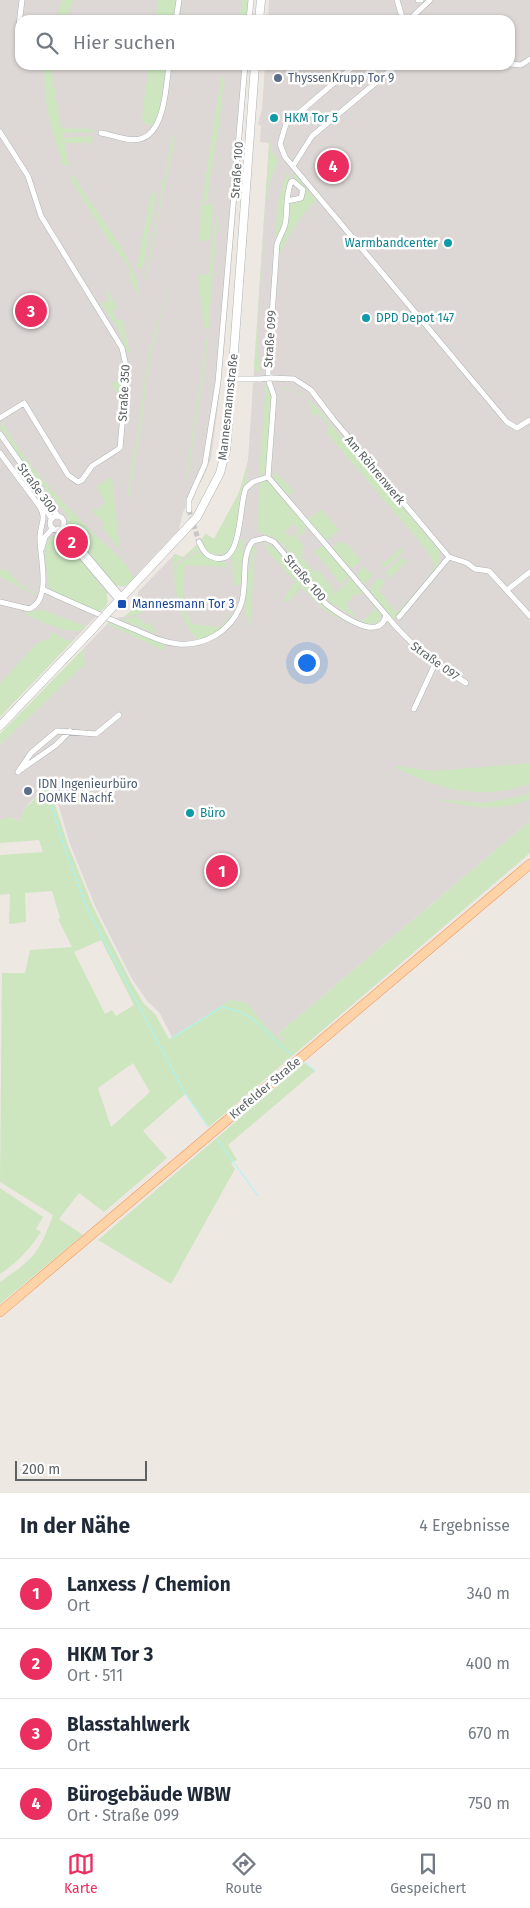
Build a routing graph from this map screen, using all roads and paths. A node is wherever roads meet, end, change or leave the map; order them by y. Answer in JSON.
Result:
{"nodes":[{"id":1,"x":22,"y":0,"type":"edge"},
{"id":2,"x":179,"y":0,"type":"edge"},
{"id":3,"x":250,"y":0,"type":"edge"},
{"id":4,"x":261,"y":0,"type":"edge"},
{"id":5,"x":397,"y":0,"type":"edge"},
{"id":6,"x":430,"y":0,"type":"edge"},
{"id":7,"x":20,"y":15,"type":"edge"},
{"id":8,"x":177,"y":15,"type":"edge"},
{"id":9,"x":249,"y":15,"type":"edge"},
{"id":10,"x":260,"y":15,"type":"edge"},
{"id":11,"x":402,"y":15,"type":"edge"},
{"id":12,"x":414,"y":15,"type":"edge"},
{"id":13,"x":530,"y":59,"type":"edge"},
{"id":14,"x":515,"y":64,"type":"edge"},
{"id":15,"x":168,"y":70,"type":"edge"},
{"id":16,"x":245,"y":70,"type":"edge"},
{"id":17,"x":256,"y":70,"type":"edge"},
{"id":18,"x":349,"y":70,"type":"edge"},
{"id":19,"x":391,"y":70,"type":"edge"},
{"id":20,"x":101,"y":133,"type":"dead end"},
{"id":21,"x":1,"y":134,"type":"edge"},
{"id":22,"x":293,"y":166,"type":"junction"},
{"id":23,"x":287,"y":201,"type":"dead end"},
{"id":24,"x":232,"y":379,"type":"junction"},
{"id":25,"x":0,"y":418,"type":"edge"},
{"id":26,"x":530,"y":420,"type":"edge"},
{"id":27,"x":0,"y":434,"type":"edge"},
{"id":28,"x":0,"y":453,"type":"edge"},
{"id":29,"x":12,"y":471,"type":"junction"},
{"id":30,"x":268,"y":477,"type":"junction"},
{"id":31,"x":189,"y":510,"type":"tunnel mouth"},
{"id":32,"x":55,"y":518,"type":"junction"},
{"id":33,"x":58,"y":528,"type":"junction"},
{"id":34,"x":199,"y":542,"type":"tunnel mouth"},
{"id":35,"x":41,"y":551,"type":"junction"},
{"id":36,"x":449,"y":557,"type":"junction"},
{"id":37,"x":530,"y":572,"type":"edge"},
{"id":38,"x":42,"y":589,"type":"junction"},
{"id":39,"x":507,"y":590,"type":"junction"},
{"id":40,"x":121,"y":599,"type":"junction"},
{"id":41,"x":0,"y":602,"type":"edge"},
{"id":42,"x":386,"y":615,"type":"junction"},
{"id":43,"x":530,"y":616,"type":"edge"},
{"id":44,"x":399,"y":617,"type":"dead end"},
{"id":45,"x":435,"y":664,"type":"junction"},
{"id":46,"x":466,"y":683,"type":"dead end"},
{"id":47,"x":414,"y":709,"type":"dead end"},
{"id":48,"x":119,"y":715,"type":"dead end"},
{"id":49,"x":0,"y":726,"type":"edge"},
{"id":50,"x":70,"y":731,"type":"junction"},
{"id":51,"x":530,"y":864,"type":"edge"},
{"id":52,"x":530,"y":870,"type":"edge"},
{"id":53,"x":0,"y":1312,"type":"edge"},
{"id":54,"x":0,"y":1318,"type":"edge"}],
"edges":[{"from":1,"to":7,"type":"street"},
{"from":2,"to":8,"type":"street"},
{"from":3,"to":9,"type":"street"},
{"from":4,"to":10,"type":"main road"},
{"from":5,"to":11,"type":"street"},
{"from":6,"to":12,"type":"street"},
{"from":13,"to":14,"type":"street"},
{"from":15,"to":20,"type":"street"},
{"from":16,"to":31,"type":"street","name":"Straße 100"},
{"from":17,"to":24,"type":"main road","name":"Mannesmannstraße"},
{"from":18,"to":22,"type":"street"},
{"from":19,"to":22,"type":"street"},
{"from":21,"to":25,"type":"street","name":"Straße 350"},
{"from":22,"to":26,"type":"street"},
{"from":23,"to":30,"type":"street","name":"Straße 099"},
{"from":24,"to":36,"type":"street","name":"Am Röhrenwerk","bridge":true},
{"from":24,"to":40,"type":"main road","name":"Mannesmannstraße"},
{"from":27,"to":32,"type":"street","name":"Straße 300"},
{"from":28,"to":29,"type":"street","name":"Straße 300"},
{"from":29,"to":32,"type":"street"},
{"from":29,"to":35,"type":"street","name":"Straße 300"},
{"from":30,"to":34,"type":"street"},
{"from":30,"to":42,"type":"street"},
{"from":32,"to":33,"type":"street"},
{"from":32,"to":33,"type":"street"},
{"from":33,"to":35,"type":"street"},
{"from":33,"to":40,"type":"street"},
{"from":35,"to":38,"type":"street","name":"Straße 300"},
{"from":36,"to":39,"type":"street","name":"Am Röhrenwerk"},
{"from":36,"to":44,"type":"street"},
{"from":37,"to":39,"type":"street"},
{"from":38,"to":41,"type":"street"},
{"from":38,"to":42,"type":"street","name":"Straße 100"},
{"from":39,"to":43,"type":"street","name":"Am Röhrenwerk"},
{"from":40,"to":49,"type":"main road","name":"Mannesmannstraße","bridge":true},
{"from":42,"to":45,"type":"street","name":"Straße 097"},
{"from":45,"to":46,"type":"street","name":"Straße 097"},
{"from":45,"to":47,"type":"street"},
{"from":48,"to":50,"type":"street"},
{"from":50,"to":50,"type":"street"},
{"from":51,"to":53,"type":"main road","name":"Krefelder Straße"},
{"from":52,"to":54,"type":"main road","name":"Krefelder Straße"}]}
